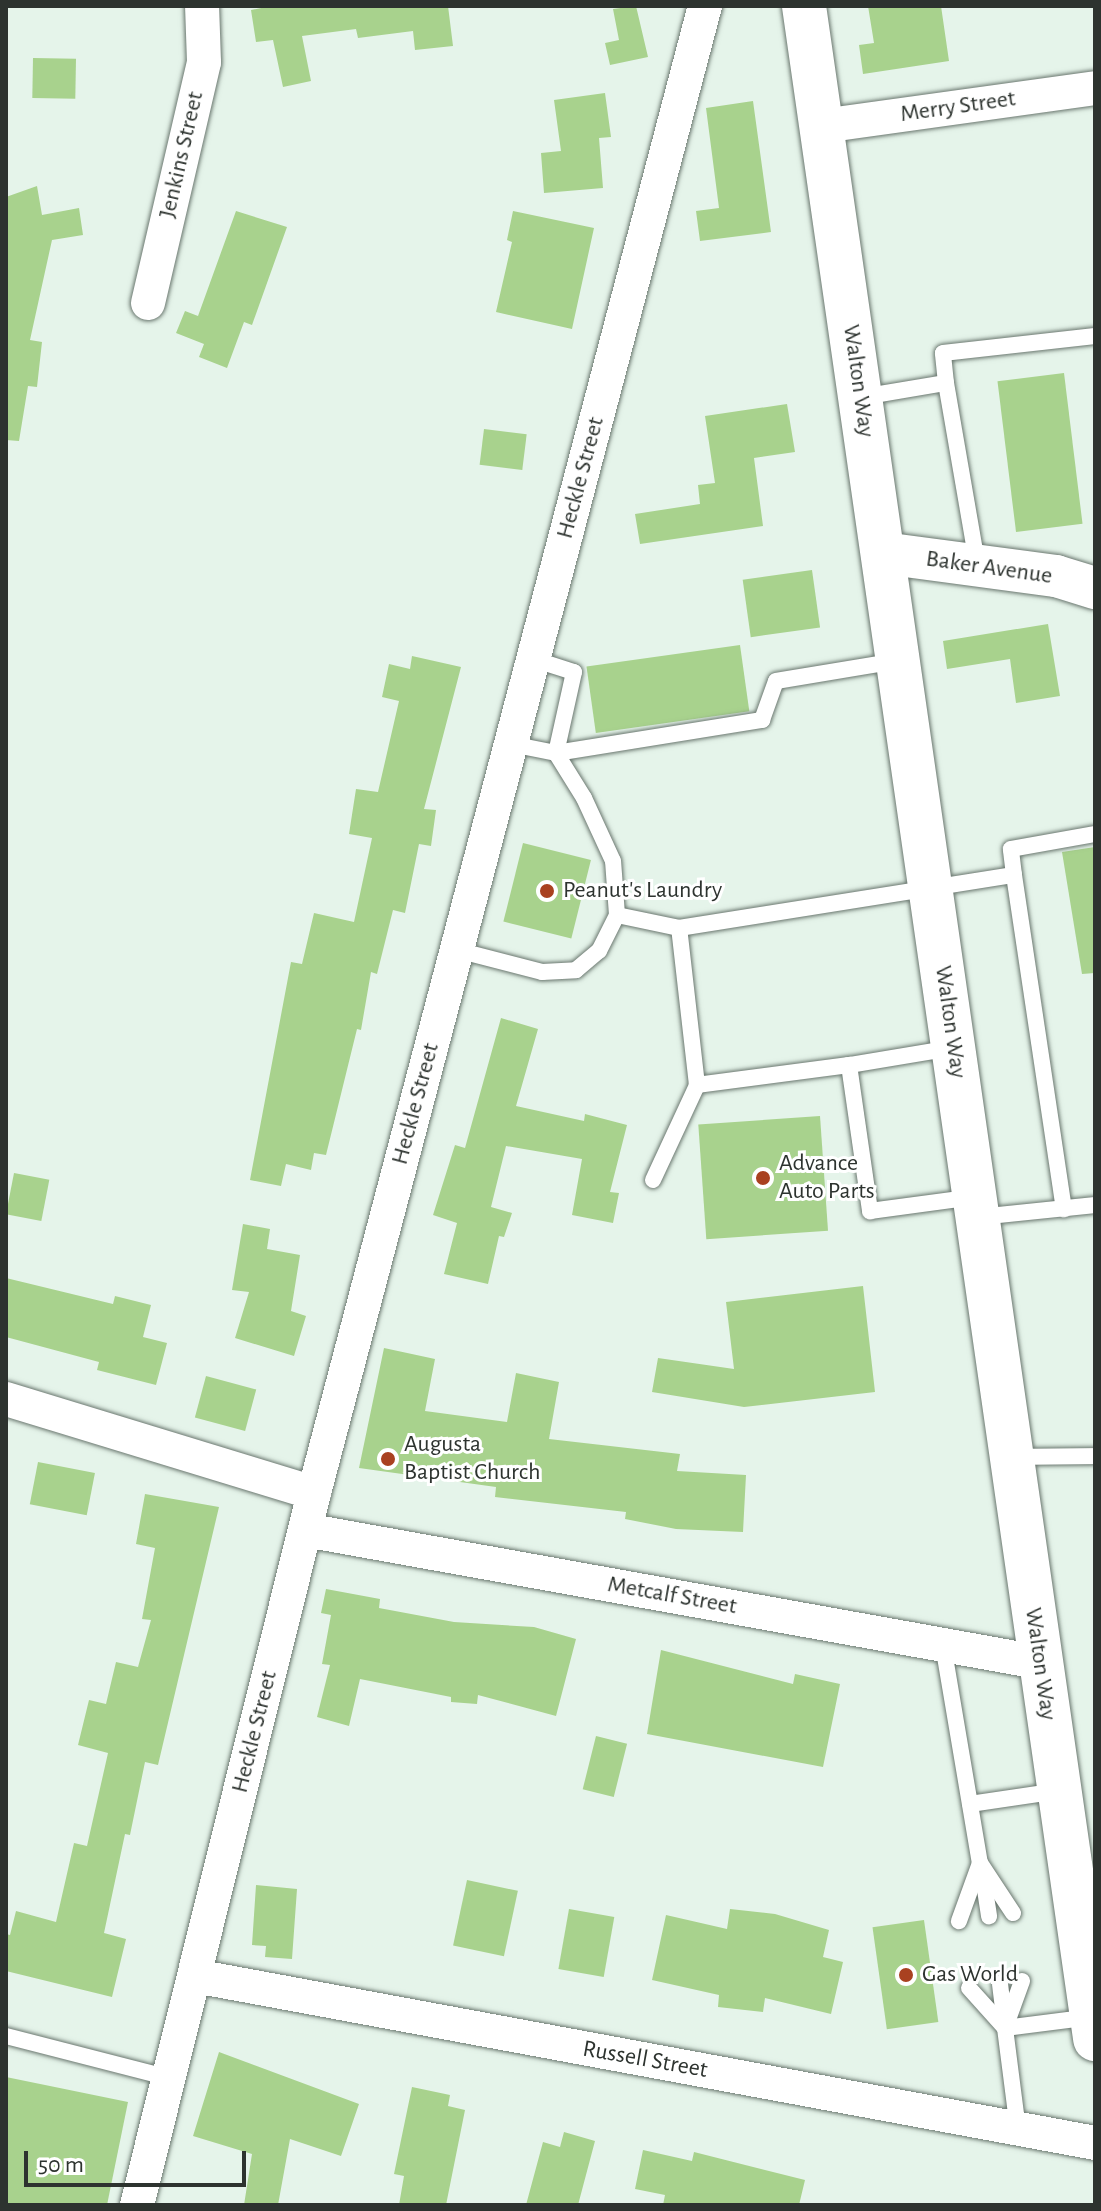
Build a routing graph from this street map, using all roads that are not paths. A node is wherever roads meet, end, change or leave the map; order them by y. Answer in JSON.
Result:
{"nodes":[{"id":1,"x":202,"y":6,"type":"edge"},
{"id":2,"x":705,"y":6,"type":"edge"},
{"id":3,"x":804,"y":6,"type":"edge"},
{"id":4,"x":1095,"y":88,"type":"edge"},
{"id":5,"x":822,"y":126,"type":"junction"},
{"id":6,"x":148,"y":303,"type":"dead end"},
{"id":7,"x":1095,"y":336,"type":"edge"},
{"id":8,"x":946,"y":383,"type":"junction"},
{"id":9,"x":860,"y":398,"type":"junction"},
{"id":10,"x":883,"y":553,"type":"junction"},
{"id":11,"x":978,"y":565,"type":"junction"},
{"id":12,"x":1075,"y":572,"type":"edge"},
{"id":13,"x":1095,"y":588,"type":"edge"},
{"id":14,"x":533,"y":659,"type":"junction"},
{"id":15,"x":898,"y":661,"type":"junction"},
{"id":16,"x":511,"y":744,"type":"junction"},
{"id":17,"x":556,"y":753,"type":"junction"},
{"id":18,"x":1095,"y":834,"type":"edge"},
{"id":19,"x":1014,"y":875,"type":"junction"},
{"id":20,"x":931,"y":888,"type":"junction"},
{"id":21,"x":617,"y":915,"type":"junction"},
{"id":22,"x":679,"y":928,"type":"junction"},
{"id":23,"x":457,"y":950,"type":"junction"},
{"id":24,"x":953,"y":1048,"type":"junction"},
{"id":25,"x":849,"y":1065,"type":"junction"},
{"id":26,"x":697,"y":1085,"type":"junction"},
{"id":27,"x":653,"y":1180,"type":"dead end"},
{"id":28,"x":1095,"y":1205,"type":"edge"},
{"id":29,"x":976,"y":1207,"type":"junction"},
{"id":30,"x":1064,"y":1209,"type":"junction"},
{"id":31,"x":6,"y":1399,"type":"edge"},
{"id":32,"x":1095,"y":1456,"type":"edge"},
{"id":33,"x":1012,"y":1457,"type":"junction"},
{"id":34,"x":314,"y":1493,"type":"junction"},
{"id":35,"x":305,"y":1530,"type":"junction"},
{"id":36,"x":943,"y":1645,"type":"junction"},
{"id":37,"x":1038,"y":1662,"type":"junction"},
{"id":38,"x":1058,"y":1791,"type":"junction"},
{"id":39,"x":970,"y":1804,"type":"junction"},
{"id":40,"x":980,"y":1863,"type":"junction"},
{"id":41,"x":1083,"y":1872,"type":"edge"},
{"id":42,"x":1013,"y":1913,"type":"dead end"},
{"id":43,"x":989,"y":1916,"type":"dead end"},
{"id":44,"x":959,"y":1921,"type":"dead end"},
{"id":45,"x":195,"y":1976,"type":"junction"},
{"id":46,"x":1022,"y":1981,"type":"dead end"},
{"id":47,"x":1000,"y":1984,"type":"dead end"},
{"id":48,"x":969,"y":1988,"type":"dead end"},
{"id":49,"x":1005,"y":2028,"type":"junction"},
{"id":50,"x":1093,"y":2028,"type":"edge"},
{"id":51,"x":6,"y":2036,"type":"edge"},
{"id":52,"x":169,"y":2078,"type":"junction"},
{"id":53,"x":1018,"y":2129,"type":"junction"},
{"id":54,"x":1095,"y":2143,"type":"edge"},
{"id":55,"x":137,"y":2205,"type":"edge"}],
"edges":[{"from":1,"to":6,"type":"street","name":"Jenkins Street"},
{"from":2,"to":14,"type":"street","name":"Heckle Street"},
{"from":3,"to":5,"type":"main road","name":"Walton Way"},
{"from":4,"to":5,"type":"street","name":"Merry Street"},
{"from":5,"to":9,"type":"main road","name":"Walton Way"},
{"from":7,"to":8,"type":"lane"},
{"from":8,"to":9,"type":"lane"},
{"from":8,"to":11,"type":"lane"},
{"from":9,"to":10,"type":"main road","name":"Walton Way"},
{"from":10,"to":11,"type":"street","name":"Baker Avenue"},
{"from":10,"to":15,"type":"main road","name":"Walton Way"},
{"from":11,"to":12,"type":"street","name":"Baker Avenue"},
{"from":12,"to":13,"type":"street","name":"Baker Avenue"},
{"from":14,"to":16,"type":"street","name":"Heckle Street"},
{"from":14,"to":17,"type":"lane"},
{"from":15,"to":17,"type":"lane"},
{"from":15,"to":20,"type":"main road","name":"Walton Way"},
{"from":16,"to":17,"type":"lane"},
{"from":16,"to":23,"type":"street","name":"Heckle Street"},
{"from":17,"to":21,"type":"lane"},
{"from":18,"to":19,"type":"lane"},
{"from":19,"to":20,"type":"lane"},
{"from":19,"to":30,"type":"lane"},
{"from":20,"to":22,"type":"lane"},
{"from":20,"to":24,"type":"main road","name":"Walton Way"},
{"from":21,"to":22,"type":"lane"},
{"from":21,"to":23,"type":"lane"},
{"from":22,"to":26,"type":"lane"},
{"from":23,"to":34,"type":"street","name":"Heckle Street"},
{"from":24,"to":25,"type":"lane"},
{"from":24,"to":29,"type":"main road","name":"Walton Way"},
{"from":25,"to":26,"type":"lane"},
{"from":25,"to":29,"type":"lane"},
{"from":26,"to":27,"type":"lane"},
{"from":28,"to":30,"type":"lane"},
{"from":29,"to":30,"type":"lane"},
{"from":29,"to":33,"type":"main road","name":"Walton Way"},
{"from":31,"to":34,"type":"street"},
{"from":32,"to":33,"type":"lane"},
{"from":33,"to":37,"type":"main road","name":"Walton Way"},
{"from":34,"to":35,"type":"street","name":"Heckle Street"},
{"from":35,"to":36,"type":"street","name":"Metcalf Street"},
{"from":35,"to":45,"type":"street","name":"Heckle Street"},
{"from":36,"to":37,"type":"street","name":"Metcalf Street"},
{"from":36,"to":39,"type":"lane"},
{"from":37,"to":38,"type":"main road","name":"Walton Way"},
{"from":38,"to":39,"type":"lane"},
{"from":38,"to":41,"type":"main road","name":"Walton Way"},
{"from":39,"to":40,"type":"lane"},
{"from":40,"to":42,"type":"lane"},
{"from":40,"to":43,"type":"lane"},
{"from":40,"to":44,"type":"lane"},
{"from":41,"to":50,"type":"main road","name":"Walton Way"},
{"from":45,"to":52,"type":"street","name":"Heckle Street"},
{"from":45,"to":53,"type":"street","name":"Russell Street"},
{"from":46,"to":49,"type":"lane"},
{"from":47,"to":49,"type":"lane"},
{"from":48,"to":49,"type":"lane"},
{"from":49,"to":50,"type":"lane"},
{"from":49,"to":53,"type":"lane"},
{"from":51,"to":52,"type":"lane"},
{"from":52,"to":55,"type":"street","name":"Heckle Street"},
{"from":53,"to":54,"type":"street","name":"Russell Street"}]}
